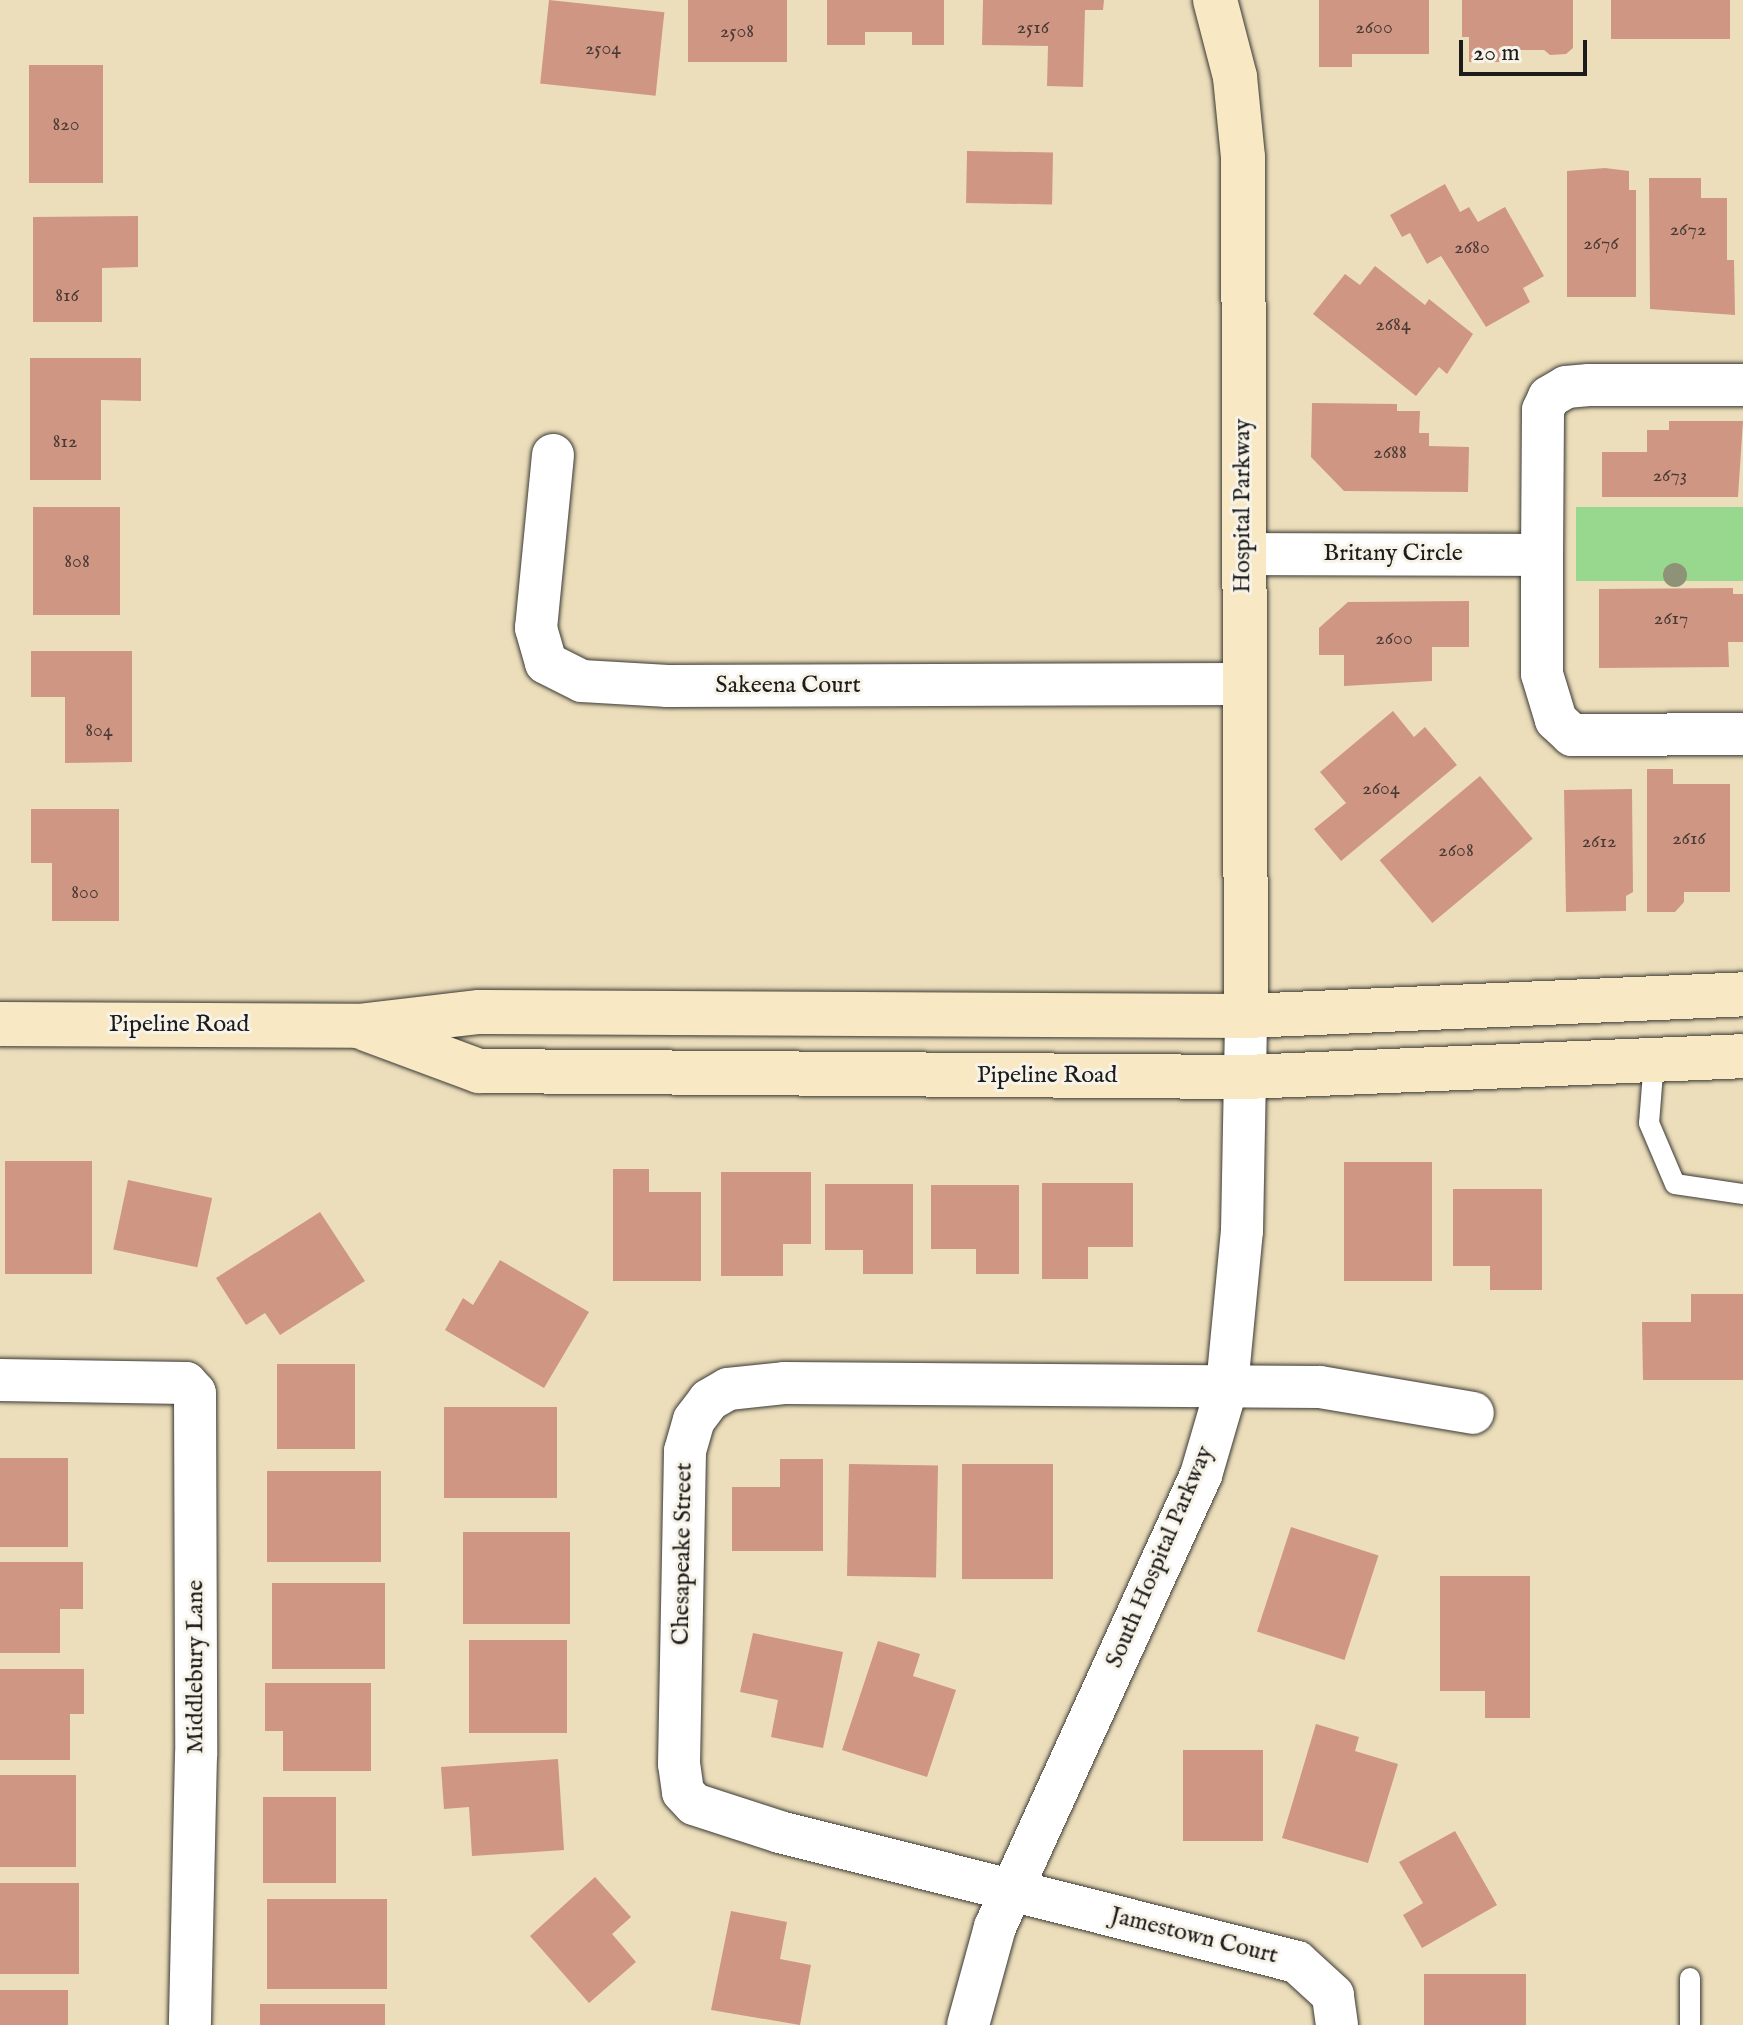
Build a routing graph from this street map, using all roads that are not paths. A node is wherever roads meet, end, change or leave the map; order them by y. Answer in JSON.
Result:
{"nodes":[{"id":1,"x":1215,"y":0,"type":"edge"},
{"id":2,"x":1743,"y":385,"type":"edge"},
{"id":3,"x":553,"y":455,"type":"dead end"},
{"id":4,"x":1243,"y":554,"type":"junction"},
{"id":5,"x":1542,"y":555,"type":"junction"},
{"id":6,"x":1244,"y":684,"type":"junction"},
{"id":7,"x":1743,"y":734,"type":"edge"},
{"id":8,"x":1743,"y":994,"type":"edge"},
{"id":9,"x":1246,"y":1016,"type":"junction"},
{"id":10,"x":0,"y":1024,"type":"edge"},
{"id":11,"x":358,"y":1026,"type":"junction"},
{"id":12,"x":1743,"y":1056,"type":"edge"},
{"id":13,"x":1654,"y":1060,"type":"junction"},
{"id":14,"x":1246,"y":1077,"type":"junction"},
{"id":15,"x":1743,"y":1194,"type":"edge"},
{"id":16,"x":0,"y":1380,"type":"edge"},
{"id":17,"x":1227,"y":1386,"type":"junction"},
{"id":18,"x":1473,"y":1413,"type":"dead end"},
{"id":19,"x":1012,"y":1890,"type":"junction"},
{"id":20,"x":1690,"y":1978,"type":"dead end"},
{"id":21,"x":190,"y":2025,"type":"edge"},
{"id":22,"x":968,"y":2025,"type":"edge"},
{"id":23,"x":1337,"y":2025,"type":"edge"},
{"id":24,"x":1690,"y":2025,"type":"edge"}],
"edges":[{"from":1,"to":4,"type":"main road","name":"Hospital Parkway"},
{"from":2,"to":5,"type":"street"},
{"from":3,"to":6,"type":"street","name":"Sakeena Court"},
{"from":4,"to":5,"type":"street","name":"Britany Circle"},
{"from":4,"to":6,"type":"main road","name":"Hospital Parkway"},
{"from":5,"to":7,"type":"street"},
{"from":6,"to":9,"type":"main road","name":"Hospital Parkway"},
{"from":8,"to":9,"type":"main road","name":"Pipeline Road"},
{"from":9,"to":11,"type":"main road","name":"Pipeline Road"},
{"from":9,"to":14,"type":"street","name":"South Hospital Parkway"},
{"from":10,"to":11,"type":"main road","name":"Pipeline Road"},
{"from":11,"to":14,"type":"main road","name":"Pipeline Road"},
{"from":12,"to":13,"type":"main road","name":"Pipeline Road"},
{"from":13,"to":14,"type":"main road","name":"Pipeline Road"},
{"from":13,"to":15,"type":"lane"},
{"from":14,"to":17,"type":"street","name":"South Hospital Parkway"},
{"from":16,"to":21,"type":"street","name":"Middlebury Lane"},
{"from":17,"to":18,"type":"street","name":"Chesapeake Street"},
{"from":17,"to":19,"type":"street","name":"South Hospital Parkway"},
{"from":17,"to":19,"type":"street","name":"Chesapeake Street"},
{"from":19,"to":22,"type":"street","name":"South Hospital Parkway"},
{"from":19,"to":23,"type":"street","name":"Jamestown Court"},
{"from":20,"to":24,"type":"lane"}]}
